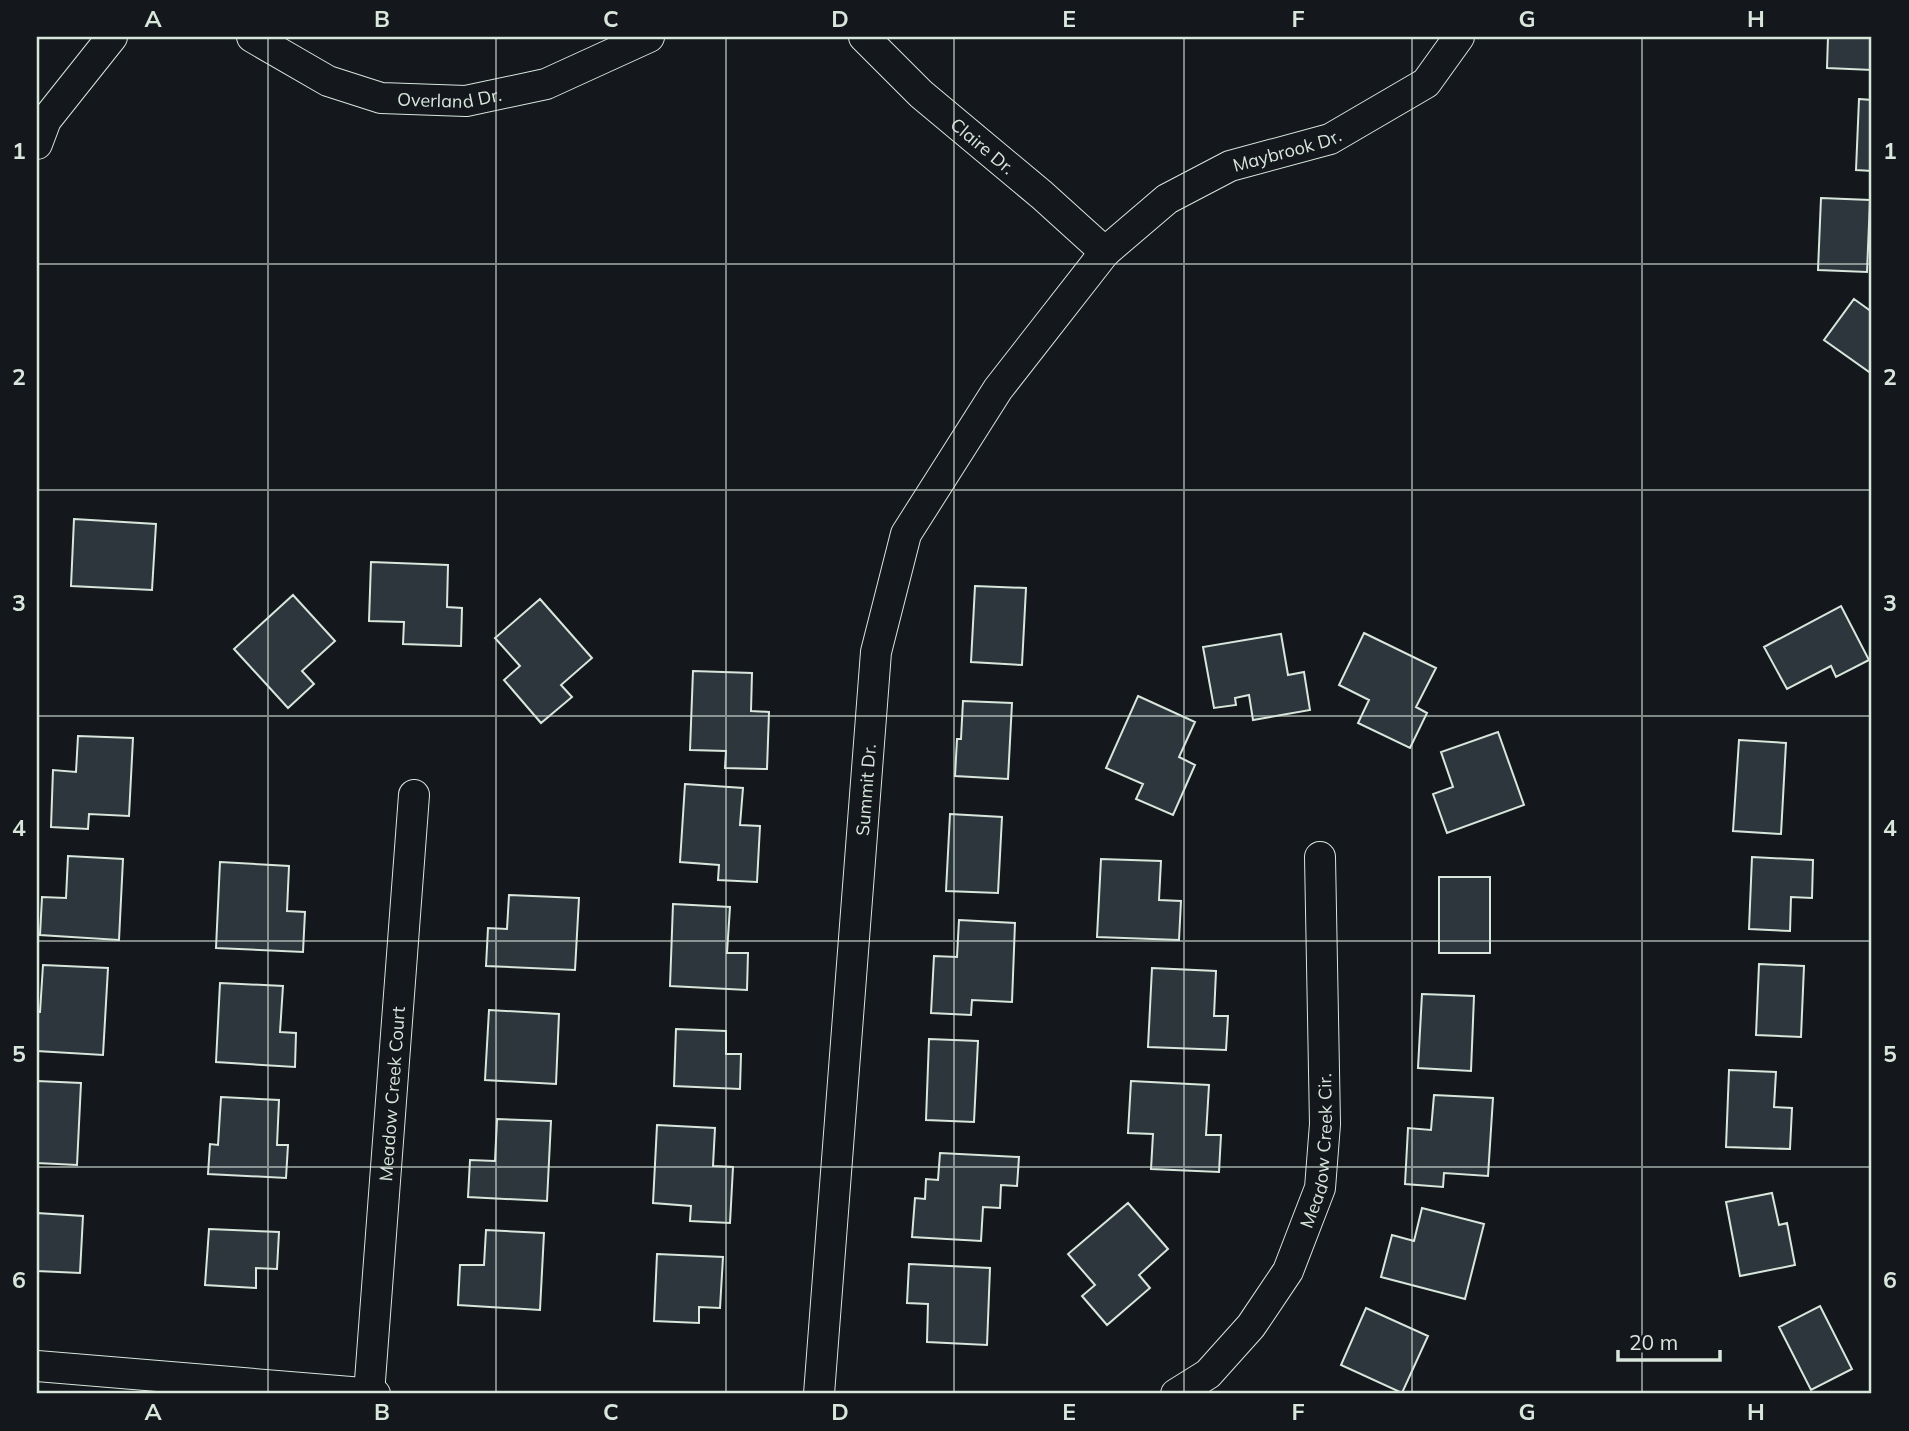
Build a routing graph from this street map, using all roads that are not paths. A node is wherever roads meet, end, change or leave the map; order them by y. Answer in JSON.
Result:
{"nodes":[{"id":1,"x":112,"y":37,"type":"edge"},
{"id":2,"x":252,"y":37,"type":"edge"},
{"id":3,"x":649,"y":37,"type":"edge"},
{"id":4,"x":864,"y":37,"type":"edge"},
{"id":5,"x":1459,"y":37,"type":"edge"},
{"id":6,"x":40,"y":127,"type":"edge"},
{"id":7,"x":1105,"y":252,"type":"junction"},
{"id":8,"x":414,"y":795,"type":"dead end"},
{"id":9,"x":1320,"y":857,"type":"dead end"},
{"id":10,"x":37,"y":1366,"type":"edge"},
{"id":11,"x":369,"y":1394,"type":"edge"},
{"id":12,"x":375,"y":1394,"type":"edge"},
{"id":13,"x":819,"y":1394,"type":"edge"},
{"id":14,"x":1175,"y":1394,"type":"edge"}],
"edges":[{"from":1,"to":6,"type":"street"},
{"from":2,"to":3,"type":"street","name":"Overland Dr."},
{"from":4,"to":7,"type":"street","name":"Claire Dr."},
{"from":5,"to":7,"type":"street","name":"Maybrook Dr."},
{"from":7,"to":13,"type":"street","name":"Summit Dr."},
{"from":8,"to":11,"type":"street","name":"Meadow Creek Court"},
{"from":9,"to":14,"type":"street","name":"Meadow Creek Cir."},
{"from":10,"to":11,"type":"street"},
{"from":11,"to":12,"type":"street"}]}
